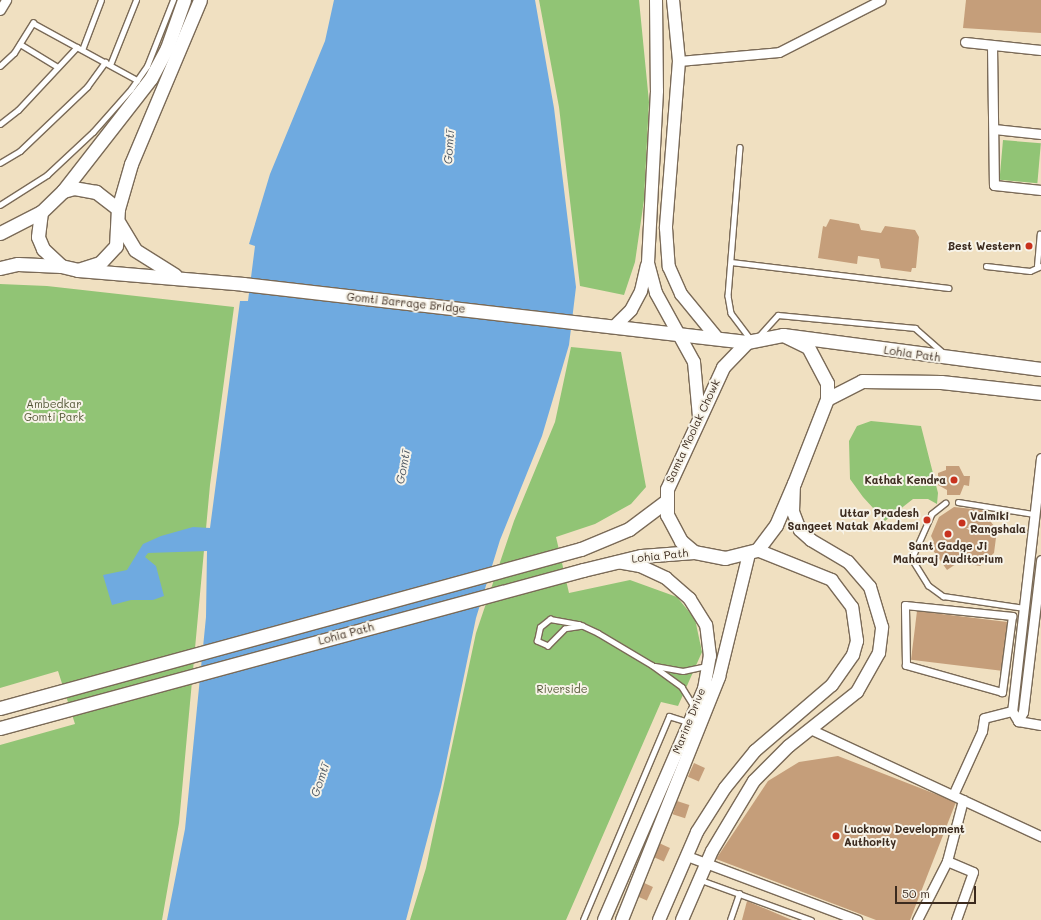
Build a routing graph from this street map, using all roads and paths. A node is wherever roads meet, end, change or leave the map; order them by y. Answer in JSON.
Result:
{"nodes":[{"id":1,"x":6,"y":0,"type":"edge"},
{"id":2,"x":101,"y":0,"type":"edge"},
{"id":3,"x":136,"y":0,"type":"edge"},
{"id":4,"x":173,"y":0,"type":"edge"},
{"id":5,"x":184,"y":0,"type":"edge"},
{"id":6,"x":200,"y":0,"type":"edge"},
{"id":7,"x":656,"y":0,"type":"edge"},
{"id":8,"x":673,"y":0,"type":"edge"},
{"id":9,"x":881,"y":0,"type":"edge"},
{"id":10,"x":0,"y":10,"type":"edge"},
{"id":11,"x":965,"y":42,"type":"dead end"},
{"id":12,"x":20,"y":44,"type":"junction"},
{"id":13,"x":992,"y":45,"type":"junction"},
{"id":14,"x":76,"y":47,"type":"junction"},
{"id":15,"x":82,"y":50,"type":"junction"},
{"id":16,"x":1041,"y":50,"type":"edge"},
{"id":17,"x":679,"y":61,"type":"junction"},
{"id":18,"x":105,"y":62,"type":"junction"},
{"id":19,"x":110,"y":65,"type":"junction"},
{"id":20,"x":0,"y":66,"type":"edge"},
{"id":21,"x":58,"y":67,"type":"junction"},
{"id":22,"x":137,"y":80,"type":"junction"},
{"id":23,"x":0,"y":124,"type":"edge"},
{"id":24,"x":994,"y":129,"type":"junction"},
{"id":25,"x":1041,"y":134,"type":"edge"},
{"id":26,"x":740,"y":147,"type":"dead end"},
{"id":27,"x":0,"y":163,"type":"edge"},
{"id":28,"x":1041,"y":190,"type":"edge"},
{"id":29,"x":63,"y":191,"type":"junction"},
{"id":30,"x":0,"y":205,"type":"edge"},
{"id":31,"x":118,"y":210,"type":"junction"},
{"id":32,"x":41,"y":212,"type":"junction"},
{"id":33,"x":119,"y":223,"type":"junction"},
{"id":34,"x":0,"y":233,"type":"edge"},
{"id":35,"x":1040,"y":234,"type":"edge"},
{"id":36,"x":731,"y":262,"type":"junction"},
{"id":37,"x":648,"y":263,"type":"junction"},
{"id":38,"x":61,"y":266,"type":"junction"},
{"id":39,"x":986,"y":266,"type":"dead end"},
{"id":40,"x":1039,"y":266,"type":"edge"},
{"id":41,"x":0,"y":268,"type":"edge"},
{"id":42,"x":78,"y":270,"type":"junction"},
{"id":43,"x":180,"y":278,"type":"junction"},
{"id":44,"x":948,"y":288,"type":"dead end"},
{"id":45,"x":616,"y":325,"type":"junction"},
{"id":46,"x":679,"y":335,"type":"junction"},
{"id":47,"x":783,"y":335,"type":"junction"},
{"id":48,"x":718,"y":339,"type":"junction"},
{"id":49,"x":752,"y":340,"type":"junction"},
{"id":50,"x":952,"y":360,"type":"junction"},
{"id":51,"x":1041,"y":369,"type":"edge"},
{"id":52,"x":1041,"y":393,"type":"edge"},
{"id":53,"x":827,"y":399,"type":"junction"},
{"id":54,"x":699,"y":417,"type":"junction"},
{"id":55,"x":1041,"y":458,"type":"edge"},
{"id":56,"x":794,"y":483,"type":"junction"},
{"id":57,"x":1039,"y":493,"type":"edge"},
{"id":58,"x":665,"y":502,"type":"junction"},
{"id":59,"x":958,"y":502,"type":"dead end"},
{"id":60,"x":946,"y":503,"type":"dead end"},
{"id":61,"x":1034,"y":514,"type":"junction"},
{"id":62,"x":694,"y":552,"type":"junction"},
{"id":63,"x":753,"y":552,"type":"junction"},
{"id":64,"x":1041,"y":560,"type":"edge"},
{"id":65,"x":615,"y":562,"type":"junction"},
{"id":66,"x":1024,"y":608,"type":"junction"},
{"id":67,"x":584,"y":626,"type":"junction"},
{"id":68,"x":652,"y":665,"type":"junction"},
{"id":69,"x":709,"y":665,"type":"junction"},
{"id":70,"x":1002,"y":692,"type":"joint"},
{"id":71,"x":0,"y":708,"type":"edge"},
{"id":72,"x":696,"y":708,"type":"junction"},
{"id":73,"x":1012,"y":711,"type":"junction"},
{"id":74,"x":1018,"y":721,"type":"junction"},
{"id":75,"x":689,"y":722,"type":"junction"},
{"id":76,"x":1041,"y":725,"type":"edge"},
{"id":77,"x":0,"y":728,"type":"edge"},
{"id":78,"x":810,"y":729,"type":"junction"},
{"id":79,"x":953,"y":795,"type":"junction"},
{"id":80,"x":963,"y":800,"type":"junction"},
{"id":81,"x":1041,"y":836,"type":"edge"},
{"id":82,"x":687,"y":856,"type":"junction"},
{"id":83,"x":947,"y":861,"type":"junction"},
{"id":84,"x":706,"y":863,"type":"junction"},
{"id":85,"x":699,"y":879,"type":"junction"},
{"id":86,"x":739,"y":894,"type":"junction"},
{"id":87,"x":583,"y":920,"type":"edge"},
{"id":88,"x":604,"y":920,"type":"edge"},
{"id":89,"x":622,"y":920,"type":"edge"},
{"id":90,"x":659,"y":920,"type":"edge"},
{"id":91,"x":682,"y":920,"type":"edge"},
{"id":92,"x":730,"y":920,"type":"edge"},
{"id":93,"x":811,"y":920,"type":"edge"},
{"id":94,"x":857,"y":920,"type":"edge"},
{"id":95,"x":917,"y":920,"type":"edge"},
{"id":96,"x":956,"y":920,"type":"edge"}],
"edges":[{"from":1,"to":10,"type":"street"},
{"from":2,"to":15,"type":"lane"},
{"from":3,"to":19,"type":"lane"},
{"from":4,"to":22,"type":"lane"},
{"from":5,"to":29,"type":"main road"},
{"from":6,"to":31,"type":"main road"},
{"from":7,"to":37,"type":"street"},
{"from":8,"to":17,"type":"street"},
{"from":9,"to":17,"type":"street"},
{"from":11,"to":13,"type":"street"},
{"from":12,"to":14,"type":"lane"},
{"from":12,"to":20,"type":"lane"},
{"from":12,"to":21,"type":"lane"},
{"from":13,"to":16,"type":"street"},
{"from":13,"to":24,"type":"street"},
{"from":14,"to":15,"type":"lane"},
{"from":14,"to":21,"type":"lane"},
{"from":15,"to":18,"type":"lane"},
{"from":17,"to":48,"type":"street"},
{"from":18,"to":19,"type":"lane"},
{"from":18,"to":27,"type":"lane"},
{"from":19,"to":22,"type":"lane"},
{"from":21,"to":23,"type":"lane"},
{"from":22,"to":30,"type":"lane"},
{"from":24,"to":25,"type":"street"},
{"from":24,"to":28,"type":"street"},
{"from":26,"to":36,"type":"lane"},
{"from":29,"to":31,"type":"main road"},
{"from":29,"to":32,"type":"main road"},
{"from":31,"to":33,"type":"main road"},
{"from":32,"to":34,"type":"main road"},
{"from":32,"to":38,"type":"main road"},
{"from":33,"to":42,"type":"main road"},
{"from":33,"to":43,"type":"main road"},
{"from":35,"to":40,"type":"lane"},
{"from":36,"to":44,"type":"lane"},
{"from":36,"to":49,"type":"lane"},
{"from":37,"to":45,"type":"street"},
{"from":37,"to":46,"type":"street"},
{"from":38,"to":41,"type":"main road"},
{"from":38,"to":42,"type":"main road"},
{"from":39,"to":40,"type":"lane"},
{"from":42,"to":43,"type":"main road","name":"Gomti Barrage Bridge"},
{"from":43,"to":45,"type":"main road","name":"Gomti Barrage Bridge"},
{"from":45,"to":46,"type":"main road","name":"Gomti Barrage Bridge"},
{"from":46,"to":48,"type":"main road","name":"Gomti Barrage Bridge"},
{"from":46,"to":54,"type":"street"},
{"from":47,"to":49,"type":"main road"},
{"from":47,"to":50,"type":"main road","name":"Lohia Path"},
{"from":47,"to":53,"type":"main road"},
{"from":48,"to":49,"type":"main road","name":"Gomti Barrage Bridge"},
{"from":49,"to":50,"type":"lane"},
{"from":49,"to":54,"type":"main road","name":"Samta Moolak Chowk"},
{"from":50,"to":51,"type":"main road","name":"Lohia Path"},
{"from":52,"to":53,"type":"main road"},
{"from":53,"to":56,"type":"main road"},
{"from":54,"to":58,"type":"main road","name":"Samta Moolak Chowk"},
{"from":55,"to":57,"type":"street"},
{"from":56,"to":63,"type":"main road"},
{"from":56,"to":78,"type":"street"},
{"from":57,"to":61,"type":"street"},
{"from":58,"to":62,"type":"main road"},
{"from":58,"to":71,"type":"main road","name":"Lohia Path"},
{"from":59,"to":61,"type":"lane"},
{"from":60,"to":66,"type":"lane"},
{"from":61,"to":66,"type":"street"},
{"from":62,"to":63,"type":"main road"},
{"from":62,"to":65,"type":"main road","name":"Lohia Path"},
{"from":63,"to":82,"type":"street"},
{"from":63,"to":89,"type":"street","name":"Marine Drive"},
{"from":64,"to":74,"type":"street"},
{"from":65,"to":69,"type":"street","name":"Marine Drive"},
{"from":65,"to":77,"type":"main road","name":"Lohia Path"},
{"from":66,"to":73,"type":"street"},
{"from":67,"to":67,"type":"lane"},
{"from":67,"to":68,"type":"lane"},
{"from":68,"to":69,"type":"lane"},
{"from":68,"to":72,"type":"lane"},
{"from":69,"to":72,"type":"street","name":"Marine Drive"},
{"from":70,"to":70,"type":"street"},
{"from":72,"to":75,"type":"street","name":"Marine Drive"},
{"from":73,"to":74,"type":"street"},
{"from":73,"to":79,"type":"street"},
{"from":74,"to":76,"type":"street"},
{"from":75,"to":87,"type":"lane"},
{"from":75,"to":88,"type":"street","name":"Marine Drive"},
{"from":78,"to":79,"type":"street"},
{"from":78,"to":84,"type":"street"},
{"from":79,"to":80,"type":"street"},
{"from":80,"to":81,"type":"street"},
{"from":80,"to":83,"type":"street"},
{"from":82,"to":84,"type":"street"},
{"from":82,"to":90,"type":"street"},
{"from":83,"to":95,"type":"street"},
{"from":83,"to":96,"type":"street"},
{"from":84,"to":85,"type":"street"},
{"from":84,"to":94,"type":"street"},
{"from":85,"to":86,"type":"lane"},
{"from":85,"to":91,"type":"street"},
{"from":86,"to":92,"type":"lane"},
{"from":86,"to":93,"type":"lane"}]}
